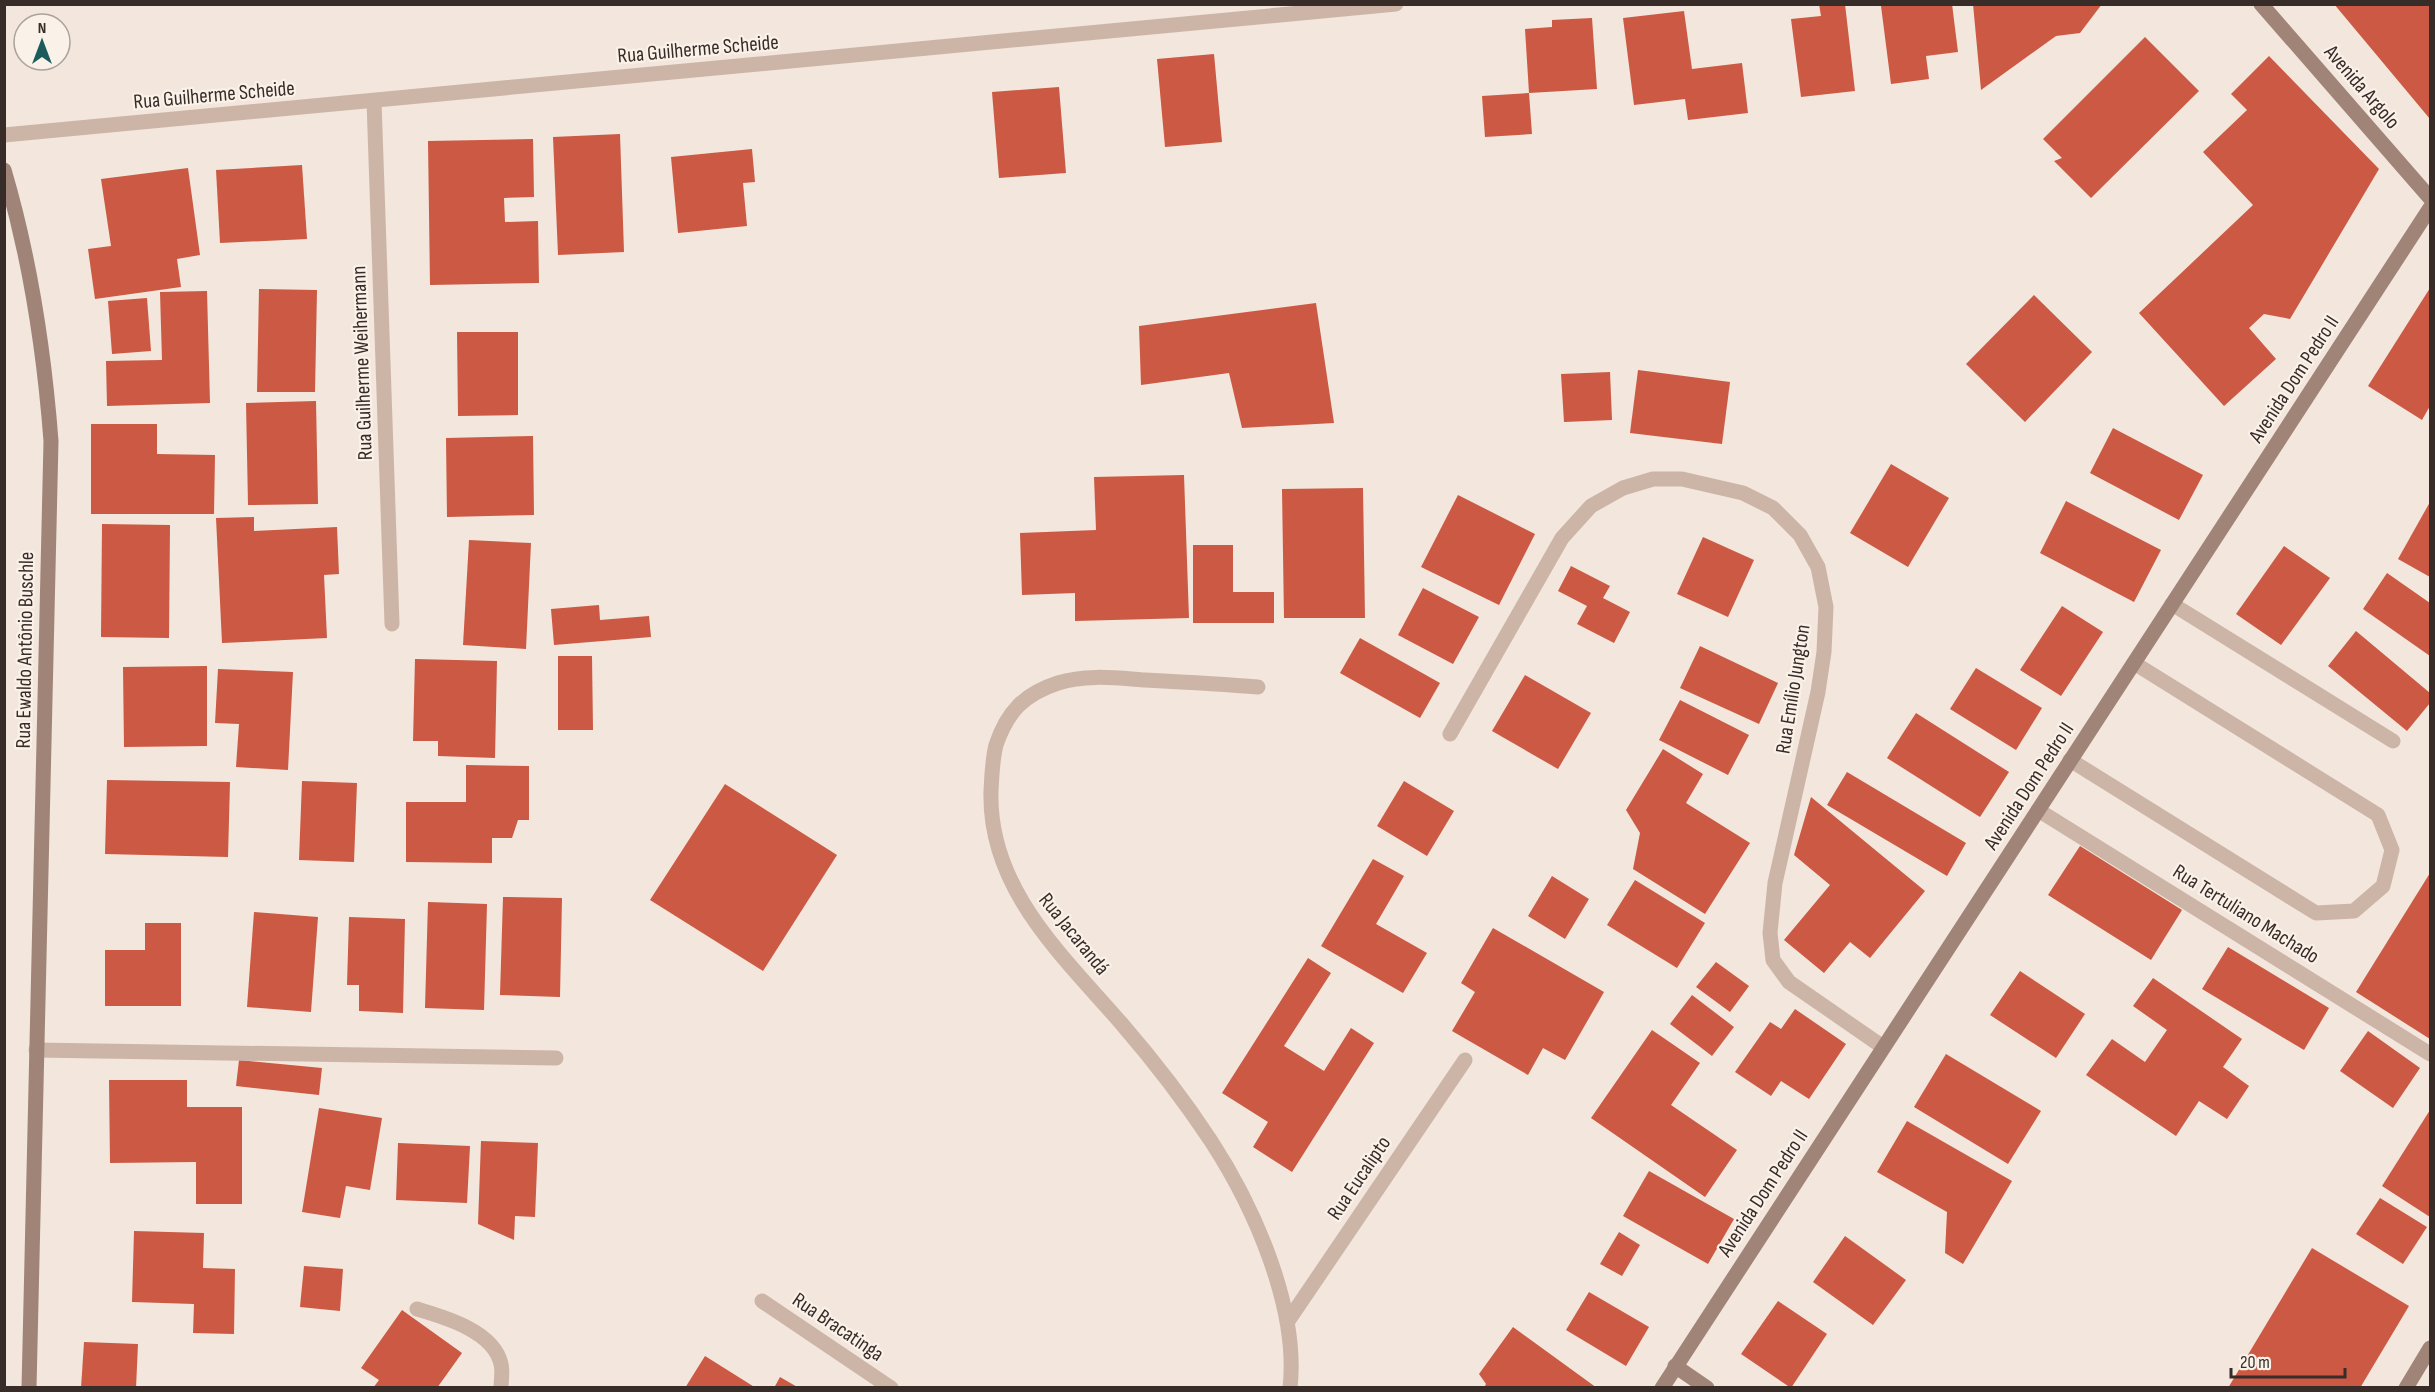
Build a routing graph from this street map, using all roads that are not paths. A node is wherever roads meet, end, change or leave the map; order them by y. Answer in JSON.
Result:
{"nodes":[{"id":1,"x":1396,"y":4,"type":"edge"},
{"id":2,"x":2261,"y":4,"type":"edge"},
{"id":3,"x":374,"y":101,"type":"junction"},
{"id":4,"x":4,"y":135,"type":"edge"},
{"id":5,"x":4,"y":170,"type":"edge"},
{"id":6,"x":2430,"y":198,"type":"edge"},
{"id":7,"x":2430,"y":208,"type":"edge"},
{"id":8,"x":10,"y":214,"type":"edge"},
{"id":9,"x":2172,"y":604,"type":"junction"},
{"id":10,"x":392,"y":624,"type":"dead end"},
{"id":11,"x":2134,"y":663,"type":"junction"},
{"id":12,"x":1258,"y":687,"type":"dead end"},
{"id":13,"x":1450,"y":734,"type":"dead end"},
{"id":14,"x":2393,"y":741,"type":"dead end"},
{"id":15,"x":2070,"y":760,"type":"junction"},
{"id":16,"x":2038,"y":810,"type":"junction"},
{"id":17,"x":1883,"y":1047,"type":"junction"},
{"id":18,"x":36,"y":1050,"type":"junction"},
{"id":19,"x":2430,"y":1054,"type":"edge"},
{"id":20,"x":556,"y":1058,"type":"dead end"},
{"id":21,"x":1465,"y":1060,"type":"dead end"},
{"id":22,"x":762,"y":1300,"type":"dead end"},
{"id":23,"x":417,"y":1309,"type":"dead end"},
{"id":24,"x":1288,"y":1321,"type":"junction"},
{"id":25,"x":2430,"y":1348,"type":"edge"},
{"id":26,"x":1675,"y":1366,"type":"junction"},
{"id":27,"x":29,"y":1388,"type":"edge"},
{"id":28,"x":501,"y":1388,"type":"edge"},
{"id":29,"x":891,"y":1388,"type":"edge"},
{"id":30,"x":1290,"y":1388,"type":"edge"},
{"id":31,"x":1662,"y":1388,"type":"edge"},
{"id":32,"x":1707,"y":1388,"type":"edge"},
{"id":33,"x":2406,"y":1388,"type":"edge"}],
"edges":[{"from":1,"to":3,"type":"street","name":"Rua Guilherme Scheide"},
{"from":2,"to":6,"type":"main road","name":"Avenida Argolo"},
{"from":3,"to":4,"type":"street","name":"Rua Guilherme Scheide"},
{"from":3,"to":10,"type":"street","name":"Rua Guilherme Weihermann"},
{"from":5,"to":8,"type":"main road","name":"Rua Ewaldo Antônio Buschle"},
{"from":7,"to":9,"type":"main road","name":"Avenida Dom Pedro II"},
{"from":8,"to":18,"type":"main road","name":"Rua Ewaldo Antônio Buschle"},
{"from":9,"to":11,"type":"main road","name":"Avenida Dom Pedro II"},
{"from":9,"to":14,"type":"street"},
{"from":11,"to":15,"type":"main road","name":"Avenida Dom Pedro II"},
{"from":11,"to":15,"type":"street"},
{"from":12,"to":24,"type":"street","name":"Rua Jacarandá"},
{"from":13,"to":17,"type":"street","name":"Rua Emílio Jungton"},
{"from":15,"to":16,"type":"main road","name":"Avenida Dom Pedro II"},
{"from":16,"to":17,"type":"main road","name":"Avenida Dom Pedro II"},
{"from":16,"to":19,"type":"street","name":"Rua Tertuliano Machado"},
{"from":17,"to":26,"type":"main road","name":"Avenida Dom Pedro II"},
{"from":18,"to":20,"type":"street"},
{"from":18,"to":27,"type":"main road","name":"Rua Ewaldo Antônio Buschle"},
{"from":21,"to":24,"type":"street","name":"Rua Eucalipto"},
{"from":22,"to":29,"type":"street","name":"Rua Bracatinga"},
{"from":23,"to":28,"type":"street"},
{"from":24,"to":30,"type":"street","name":"Rua Jacarandá"},
{"from":25,"to":33,"type":"main road"},
{"from":26,"to":31,"type":"main road","name":"Avenida Dom Pedro II"},
{"from":26,"to":32,"type":"main road"}]}
